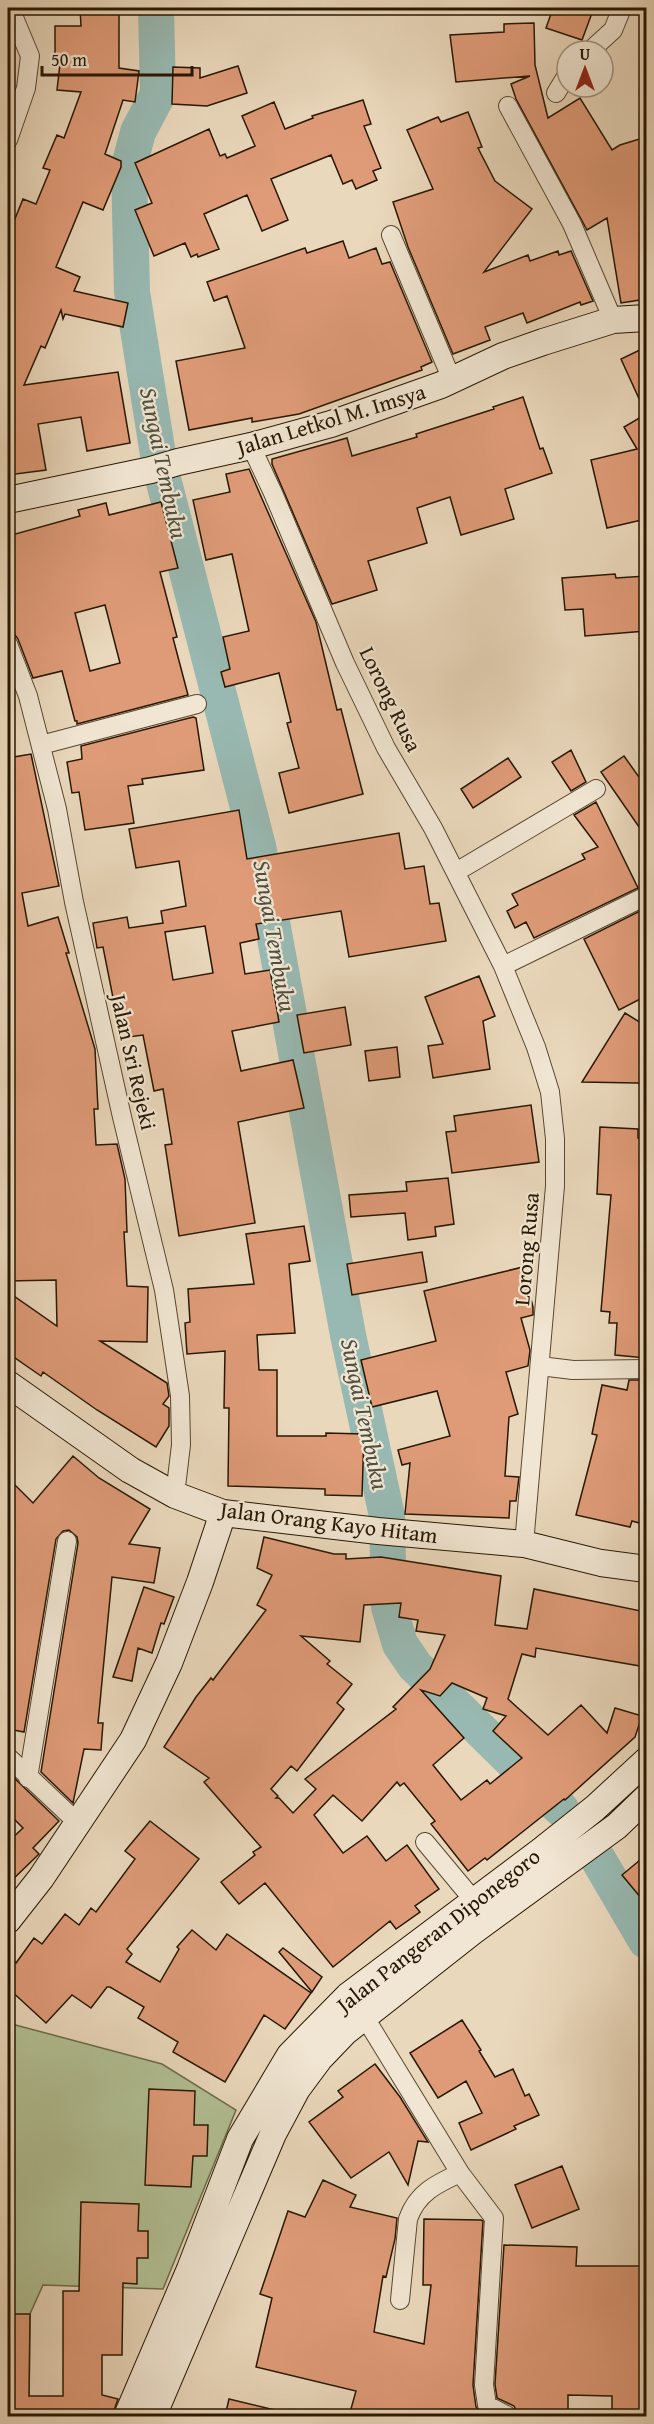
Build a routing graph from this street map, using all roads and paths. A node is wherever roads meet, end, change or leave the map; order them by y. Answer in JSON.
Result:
{"nodes":[{"id":1,"x":10,"y":8,"type":"edge"},
{"id":2,"x":622,"y":8,"type":"edge"},
{"id":3,"x":604,"y":39,"type":"edge"},
{"id":4,"x":508,"y":106,"type":"dead end"},
{"id":5,"x":8,"y":140,"type":"edge"},
{"id":6,"x":391,"y":235,"type":"dead end"},
{"id":7,"x":646,"y":318,"type":"edge"},
{"id":8,"x":613,"y":320,"type":"junction"},
{"id":9,"x":452,"y":380,"type":"junction"},
{"id":10,"x":251,"y":446,"type":"junction"},
{"id":11,"x":8,"y":500,"type":"edge"},
{"id":12,"x":8,"y":644,"type":"edge"},
{"id":13,"x":197,"y":704,"type":"dead end"},
{"id":14,"x":41,"y":745,"type":"junction"},
{"id":15,"x":596,"y":789,"type":"dead end"},
{"id":16,"x":456,"y":872,"type":"junction"},
{"id":17,"x":646,"y":896,"type":"edge"},
{"id":18,"x":503,"y":966,"type":"junction"},
{"id":19,"x":540,"y":1366,"type":"junction"},
{"id":20,"x":646,"y":1369,"type":"edge"},
{"id":21,"x":8,"y":1384,"type":"edge"},
{"id":22,"x":175,"y":1495,"type":"junction"},
{"id":23,"x":223,"y":1513,"type":"junction"},
{"id":24,"x":67,"y":1541,"type":"dead end"},
{"id":25,"x":524,"y":1544,"type":"junction"},
{"id":26,"x":646,"y":1569,"type":"edge"},
{"id":27,"x":8,"y":1757,"type":"edge"},
{"id":28,"x":646,"y":1761,"type":"edge"},
{"id":29,"x":28,"y":1778,"type":"junction"},
{"id":30,"x":646,"y":1798,"type":"edge"},
{"id":31,"x":78,"y":1823,"type":"junction"},
{"id":32,"x":425,"y":1842,"type":"dead end"},
{"id":33,"x":475,"y":1902,"type":"junction"},
{"id":34,"x":8,"y":1920,"type":"edge"},
{"id":35,"x":364,"y":2016,"type":"junction"},
{"id":36,"x":460,"y":2173,"type":"junction"},
{"id":37,"x":400,"y":2300,"type":"dead end"},
{"id":38,"x":171,"y":2343,"type":"junction"},
{"id":39,"x":127,"y":2416,"type":"edge"},
{"id":40,"x":153,"y":2416,"type":"edge"},
{"id":41,"x":508,"y":2416,"type":"edge"}],
"edges":[{"from":1,"to":5,"type":"street"},
{"from":2,"to":3,"type":"street"},
{"from":4,"to":8,"type":"street"},
{"from":6,"to":9,"type":"street"},
{"from":7,"to":8,"type":"main road","name":"Jalan Letkol M. Imsya"},
{"from":8,"to":9,"type":"main road","name":"Jalan Letkol M. Imsya"},
{"from":9,"to":10,"type":"main road","name":"Jalan Letkol M. Imsya"},
{"from":10,"to":11,"type":"main road","name":"Jalan Letkol M. Imsya"},
{"from":10,"to":16,"type":"street","name":"Lorong Rusa"},
{"from":12,"to":14,"type":"street","name":"Jalan Sri Rejeki"},
{"from":13,"to":14,"type":"street"},
{"from":14,"to":22,"type":"street","name":"Jalan Sri Rejeki"},
{"from":15,"to":16,"type":"street"},
{"from":16,"to":18,"type":"street","name":"Lorong Rusa"},
{"from":17,"to":18,"type":"street"},
{"from":18,"to":19,"type":"street","name":"Lorong Rusa"},
{"from":19,"to":20,"type":"street"},
{"from":19,"to":25,"type":"street","name":"Lorong Rusa"},
{"from":21,"to":22,"type":"main road","name":"Jalan Orang Kayo Hitam"},
{"from":22,"to":23,"type":"main road","name":"Jalan Orang Kayo Hitam"},
{"from":23,"to":25,"type":"main road","name":"Jalan Orang Kayo Hitam"},
{"from":23,"to":31,"type":"main road"},
{"from":24,"to":29,"type":"street"},
{"from":25,"to":26,"type":"main road","name":"Jalan Orang Kayo Hitam"},
{"from":27,"to":29,"type":"street"},
{"from":28,"to":33,"type":"main road","name":"Jalan Pangeran Diponegoro"},
{"from":29,"to":31,"type":"street"},
{"from":30,"to":35,"type":"main road","name":"Jalan Pangeran Diponegoro"},
{"from":31,"to":34,"type":"main road"},
{"from":32,"to":33,"type":"street"},
{"from":33,"to":38,"type":"main road","name":"Jalan Pangeran Diponegoro"},
{"from":35,"to":36,"type":"street"},
{"from":35,"to":38,"type":"main road","name":"Jalan Pangeran Diponegoro"},
{"from":36,"to":37,"type":"street"},
{"from":36,"to":41,"type":"street"},
{"from":38,"to":39,"type":"main road","name":"Jalan Pangeran Diponegoro"},
{"from":38,"to":40,"type":"main road","name":"Jalan Pangeran Diponegoro"}]}
